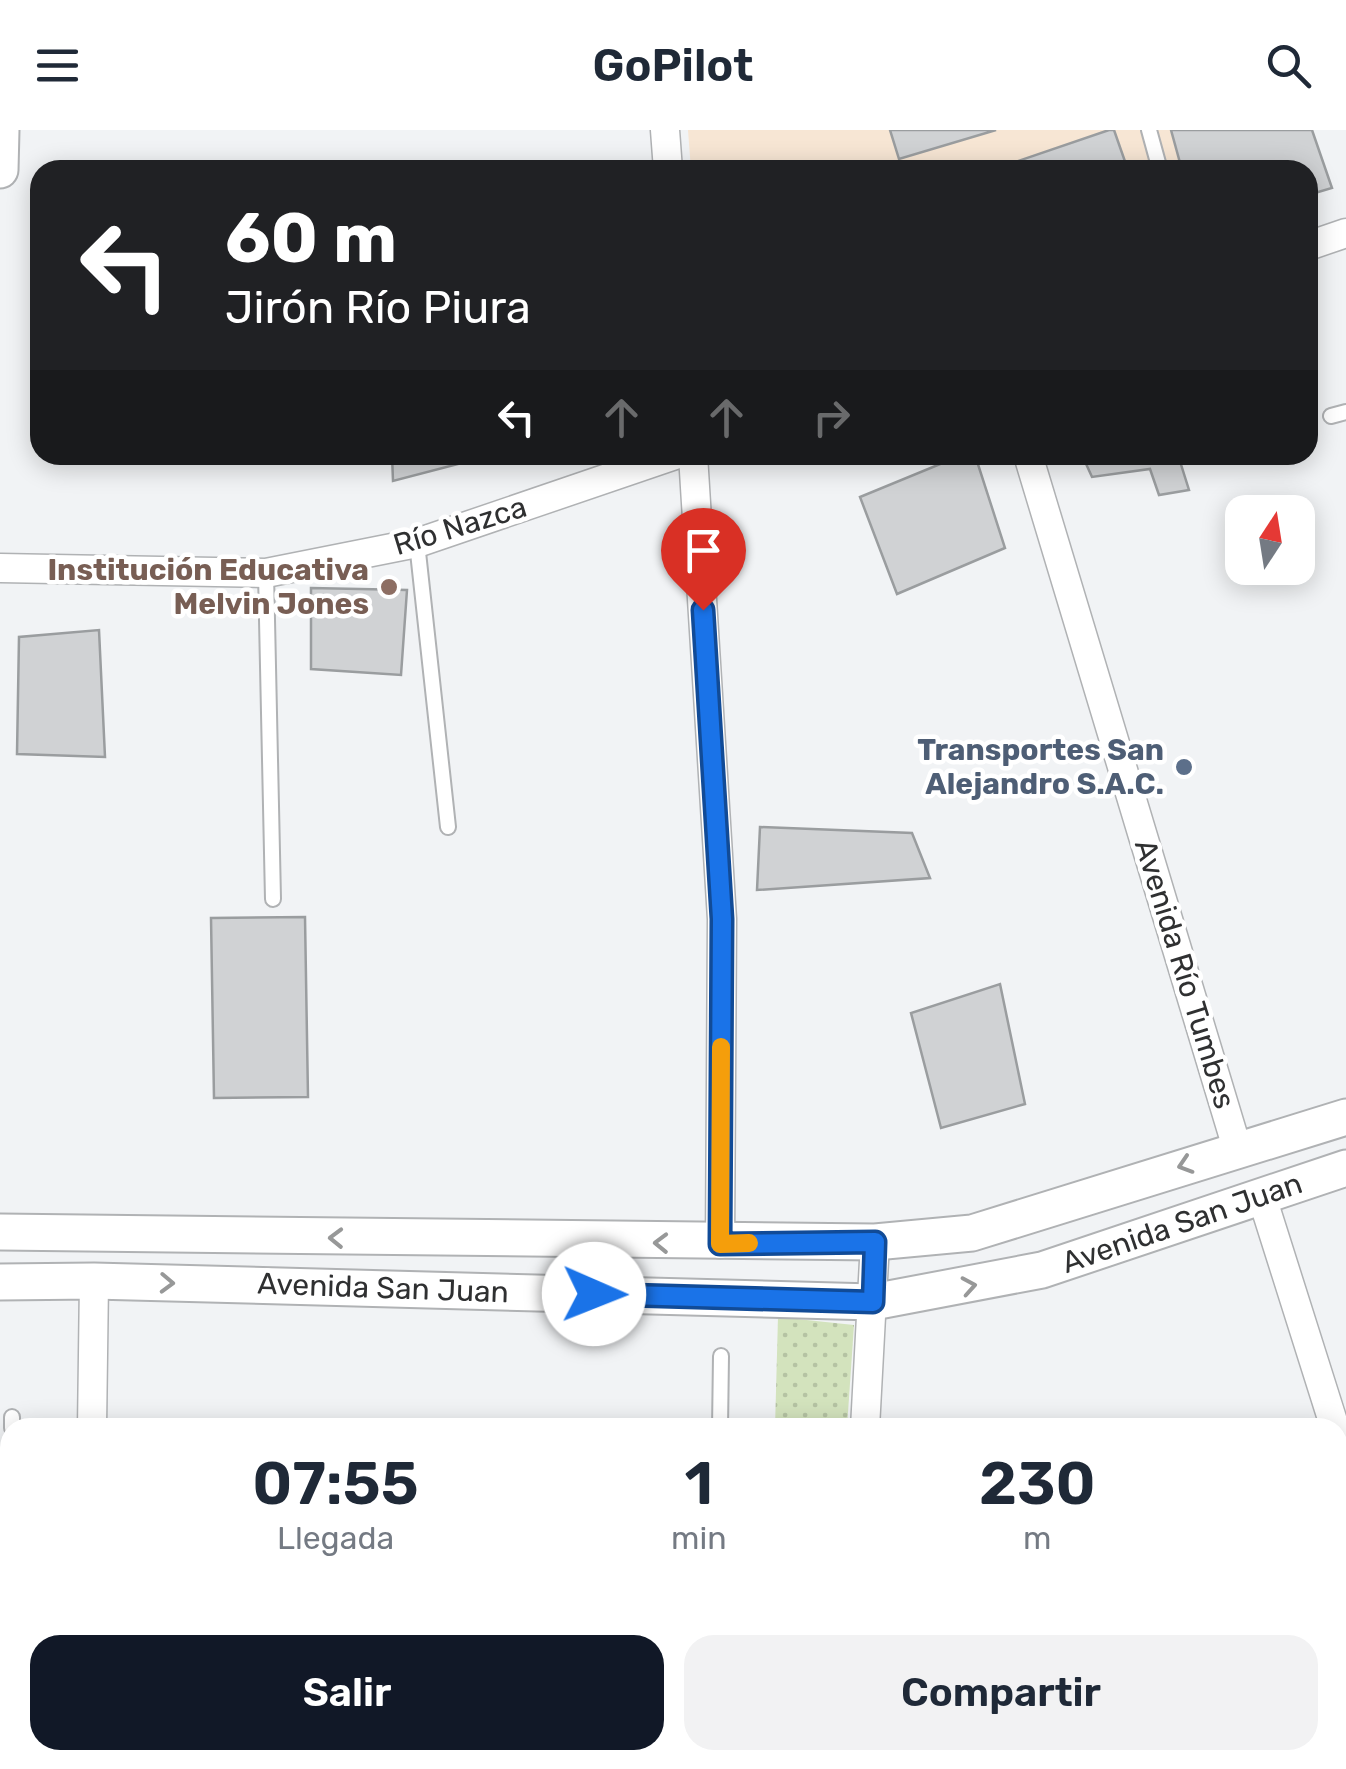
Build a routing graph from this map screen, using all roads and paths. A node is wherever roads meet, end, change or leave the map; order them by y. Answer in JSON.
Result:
{"nodes":[{"id":1,"x":1,"y":130,"type":"edge"},
{"id":2,"x":664,"y":130,"type":"edge"},
{"id":3,"x":1149,"y":130,"type":"edge"},
{"id":4,"x":667,"y":160,"type":"edge"},
{"id":5,"x":1157,"y":160,"type":"edge"},
{"id":6,"x":0,"y":170,"type":"edge"},
{"id":7,"x":1346,"y":233,"type":"edge"},
{"id":8,"x":1318,"y":243,"type":"edge"},
{"id":9,"x":646,"y":465,"type":"edge"},
{"id":10,"x":694,"y":465,"type":"edge"},
{"id":11,"x":1031,"y":465,"type":"edge"},
{"id":12,"x":417,"y":543,"type":"junction"},
{"id":13,"x":0,"y":568,"type":"edge"},
{"id":14,"x":266,"y":573,"type":"junction"},
{"id":15,"x":448,"y":827,"type":"dead end"},
{"id":16,"x":273,"y":898,"type":"dead end"},
{"id":17,"x":1346,"y":1117,"type":"edge"},
{"id":18,"x":1237,"y":1148,"type":"junction"},
{"id":19,"x":1346,"y":1168,"type":"edge"},
{"id":20,"x":1262,"y":1194,"type":"junction"},
{"id":21,"x":0,"y":1232,"type":"edge"},
{"id":22,"x":875,"y":1242,"type":"junction"},
{"id":23,"x":720,"y":1244,"type":"junction"},
{"id":24,"x":94,"y":1280,"type":"junction"},
{"id":25,"x":0,"y":1282,"type":"edge"},
{"id":26,"x":873,"y":1302,"type":"junction"},
{"id":27,"x":721,"y":1356,"type":"dead end"},
{"id":28,"x":92,"y":1418,"type":"edge"},
{"id":29,"x":720,"y":1418,"type":"edge"},
{"id":30,"x":865,"y":1418,"type":"edge"},
{"id":31,"x":1331,"y":1418,"type":"edge"}],
"edges":[{"from":1,"to":6,"type":"street"},
{"from":2,"to":4,"type":"street"},
{"from":3,"to":5,"type":"lane"},
{"from":7,"to":8,"type":"street"},
{"from":9,"to":12,"type":"street","name":"Río Nazca"},
{"from":10,"to":23,"type":"street"},
{"from":11,"to":18,"type":"street","name":"Avenida Río Tumbes"},
{"from":12,"to":14,"type":"street","name":"Río Nazca"},
{"from":12,"to":15,"type":"lane"},
{"from":13,"to":14,"type":"street","name":"Río Nazca"},
{"from":14,"to":16,"type":"lane"},
{"from":17,"to":18,"type":"street","name":"Avenida San Juan"},
{"from":18,"to":22,"type":"street","name":"Avenida San Juan","one_way":true},
{"from":19,"to":20,"type":"street","name":"Avenida San Juan"},
{"from":26,"to":20,"type":"street","name":"Avenida San Juan","one_way":true},
{"from":20,"to":31,"type":"street"},
{"from":23,"to":21,"type":"street","name":"Avenida San Juan","one_way":true},
{"from":22,"to":23,"type":"street","name":"Avenida San Juan"},
{"from":22,"to":26,"type":"street"},
{"from":24,"to":25,"type":"street","name":"Avenida San Juan"},
{"from":24,"to":26,"type":"street","name":"Avenida San Juan","one_way":true},
{"from":24,"to":28,"type":"street"},
{"from":26,"to":30,"type":"street"},
{"from":27,"to":29,"type":"lane"}]}
